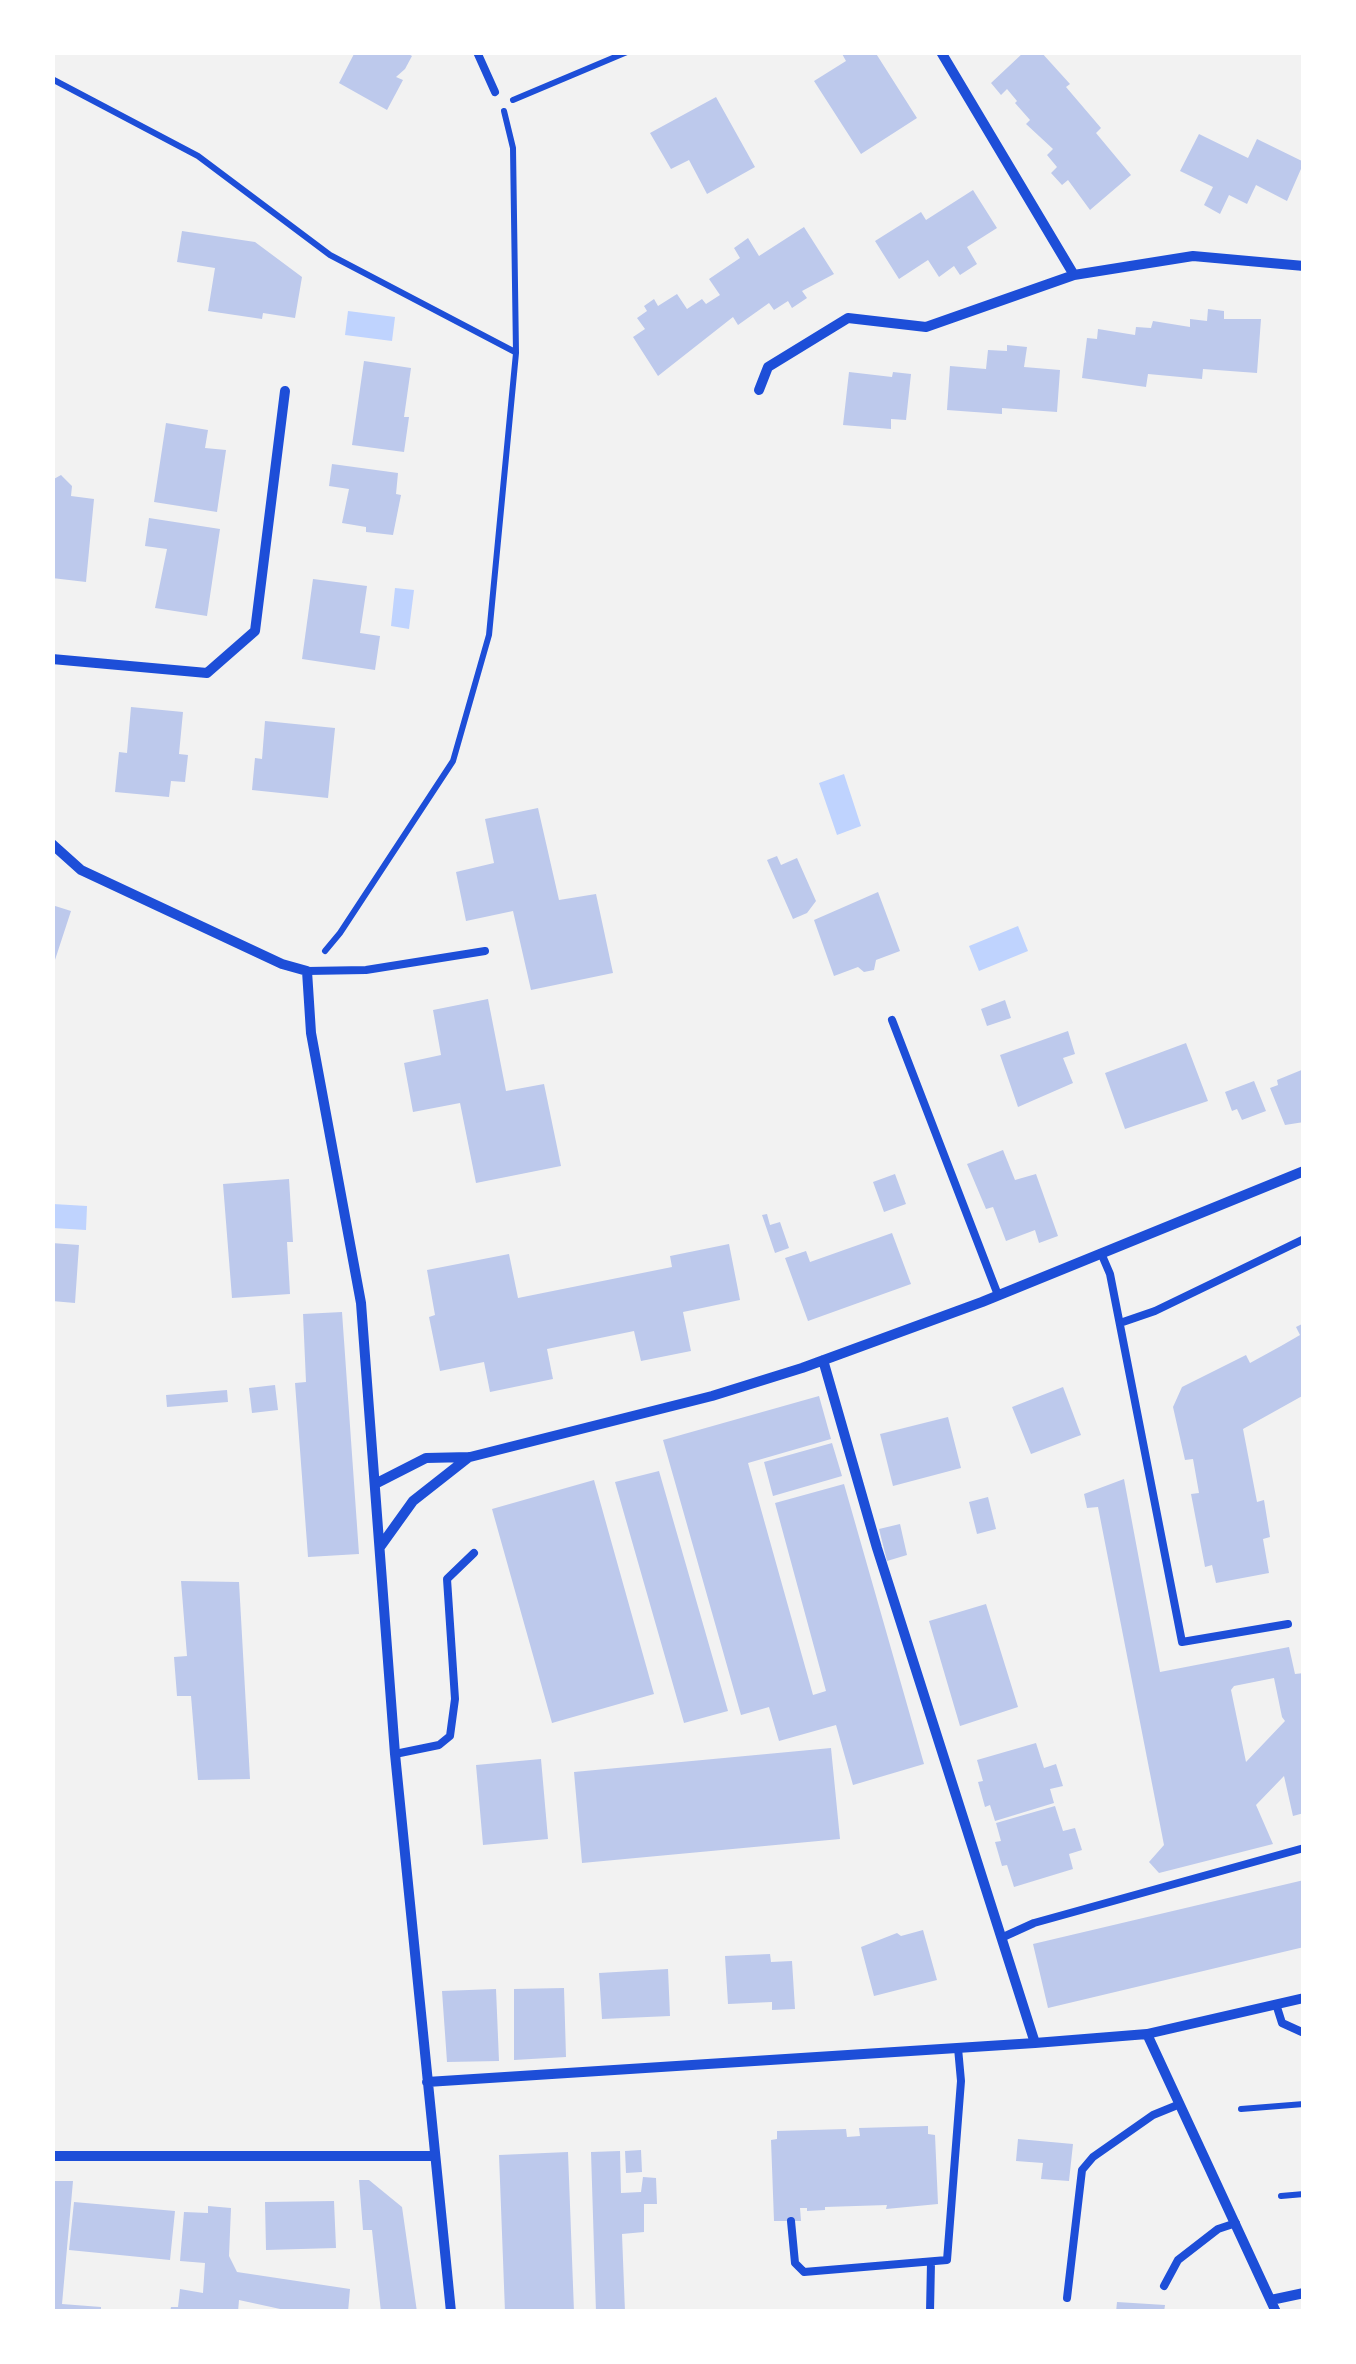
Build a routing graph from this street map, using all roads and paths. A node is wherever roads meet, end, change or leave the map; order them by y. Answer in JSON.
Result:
{"nodes":[{"id":1,"x":476,"y":52,"type":"edge"},
{"id":2,"x":627,"y":52,"type":"edge"},
{"id":3,"x":941,"y":52,"type":"edge"},
{"id":4,"x":52,"y":79,"type":"edge"},
{"id":5,"x":495,"y":92,"type":"dead end"},
{"id":6,"x":1304,"y":266,"type":"edge"},
{"id":7,"x":1074,"y":276,"type":"junction"},
{"id":8,"x":516,"y":353,"type":"junction"},
{"id":9,"x":759,"y":390,"type":"dead end"},
{"id":10,"x":286,"y":391,"type":"dead end"},
{"id":11,"x":52,"y":659,"type":"edge"},
{"id":12,"x":52,"y":844,"type":"edge"},
{"id":13,"x":485,"y":951,"type":"dead end"},
{"id":14,"x":307,"y":971,"type":"junction"},
{"id":15,"x":892,"y":1020,"type":"dead end"},
{"id":16,"x":1304,"y":1170,"type":"edge"},
{"id":17,"x":1304,"y":1239,"type":"edge"},
{"id":18,"x":1101,"y":1254,"type":"junction"},
{"id":19,"x":998,"y":1295,"type":"junction"},
{"id":20,"x":1120,"y":1323,"type":"junction"},
{"id":21,"x":824,"y":1360,"type":"junction"},
{"id":22,"x":470,"y":1457,"type":"junction"},
{"id":23,"x":375,"y":1484,"type":"junction"},
{"id":24,"x":380,"y":1548,"type":"junction"},
{"id":25,"x":474,"y":1552,"type":"dead end"},
{"id":26,"x":1288,"y":1624,"type":"dead end"},
{"id":27,"x":395,"y":1754,"type":"junction"},
{"id":28,"x":1304,"y":1848,"type":"edge"},
{"id":29,"x":1001,"y":1938,"type":"junction"},
{"id":30,"x":1304,"y":1998,"type":"edge"},
{"id":31,"x":1276,"y":2004,"type":"junction"},
{"id":32,"x":1304,"y":2033,"type":"edge"},
{"id":33,"x":1148,"y":2034,"type":"junction"},
{"id":34,"x":1035,"y":2043,"type":"junction"},
{"id":35,"x":958,"y":2048,"type":"junction"},
{"id":36,"x":427,"y":2082,"type":"junction"},
{"id":37,"x":1180,"y":2104,"type":"junction"},
{"id":38,"x":1304,"y":2104,"type":"edge"},
{"id":39,"x":1241,"y":2109,"type":"dead end"},
{"id":40,"x":52,"y":2156,"type":"edge"},
{"id":41,"x":434,"y":2156,"type":"junction"},
{"id":42,"x":1304,"y":2194,"type":"edge"},
{"id":43,"x":1281,"y":2196,"type":"dead end"},
{"id":44,"x":791,"y":2221,"type":"dead end"},
{"id":45,"x":1236,"y":2223,"type":"junction"},
{"id":46,"x":931,"y":2262,"type":"junction"},
{"id":47,"x":1164,"y":2286,"type":"dead end"},
{"id":48,"x":1304,"y":2292,"type":"edge"},
{"id":49,"x":1067,"y":2298,"type":"dead end"},
{"id":50,"x":1271,"y":2300,"type":"junction"},
{"id":51,"x":451,"y":2312,"type":"edge"},
{"id":52,"x":930,"y":2312,"type":"edge"},
{"id":53,"x":1276,"y":2312,"type":"edge"}],
"edges":[{"from":1,"to":5,"type":"lane"},
{"from":2,"to":8,"type":"path"},
{"from":3,"to":7,"type":"street"},
{"from":4,"to":8,"type":"path"},
{"from":6,"to":7,"type":"street"},
{"from":7,"to":9,"type":"street"},
{"from":8,"to":14,"type":"path"},
{"from":10,"to":11,"type":"street"},
{"from":12,"to":14,"type":"street"},
{"from":13,"to":14,"type":"lane"},
{"from":14,"to":23,"type":"street"},
{"from":15,"to":19,"type":"lane"},
{"from":16,"to":18,"type":"street"},
{"from":17,"to":20,"type":"lane"},
{"from":18,"to":19,"type":"street"},
{"from":18,"to":20,"type":"lane"},
{"from":19,"to":21,"type":"street"},
{"from":20,"to":26,"type":"lane"},
{"from":21,"to":22,"type":"street"},
{"from":21,"to":29,"type":"street"},
{"from":22,"to":23,"type":"street"},
{"from":22,"to":24,"type":"street"},
{"from":23,"to":24,"type":"street"},
{"from":24,"to":27,"type":"street"},
{"from":25,"to":27,"type":"lane"},
{"from":27,"to":36,"type":"street"},
{"from":28,"to":29,"type":"lane"},
{"from":29,"to":34,"type":"street"},
{"from":30,"to":31,"type":"street"},
{"from":31,"to":32,"type":"lane"},
{"from":31,"to":33,"type":"street"},
{"from":33,"to":34,"type":"street"},
{"from":33,"to":37,"type":"street"},
{"from":34,"to":35,"type":"street"},
{"from":35,"to":36,"type":"street"},
{"from":35,"to":46,"type":"lane"},
{"from":36,"to":41,"type":"street"},
{"from":37,"to":45,"type":"street"},
{"from":37,"to":49,"type":"lane"},
{"from":38,"to":39,"type":"path"},
{"from":40,"to":41,"type":"street"},
{"from":41,"to":51,"type":"street"},
{"from":42,"to":43,"type":"path"},
{"from":44,"to":46,"type":"lane"},
{"from":45,"to":47,"type":"lane"},
{"from":45,"to":50,"type":"street"},
{"from":46,"to":52,"type":"lane"},
{"from":48,"to":50,"type":"street"},
{"from":50,"to":53,"type":"street"}]}
